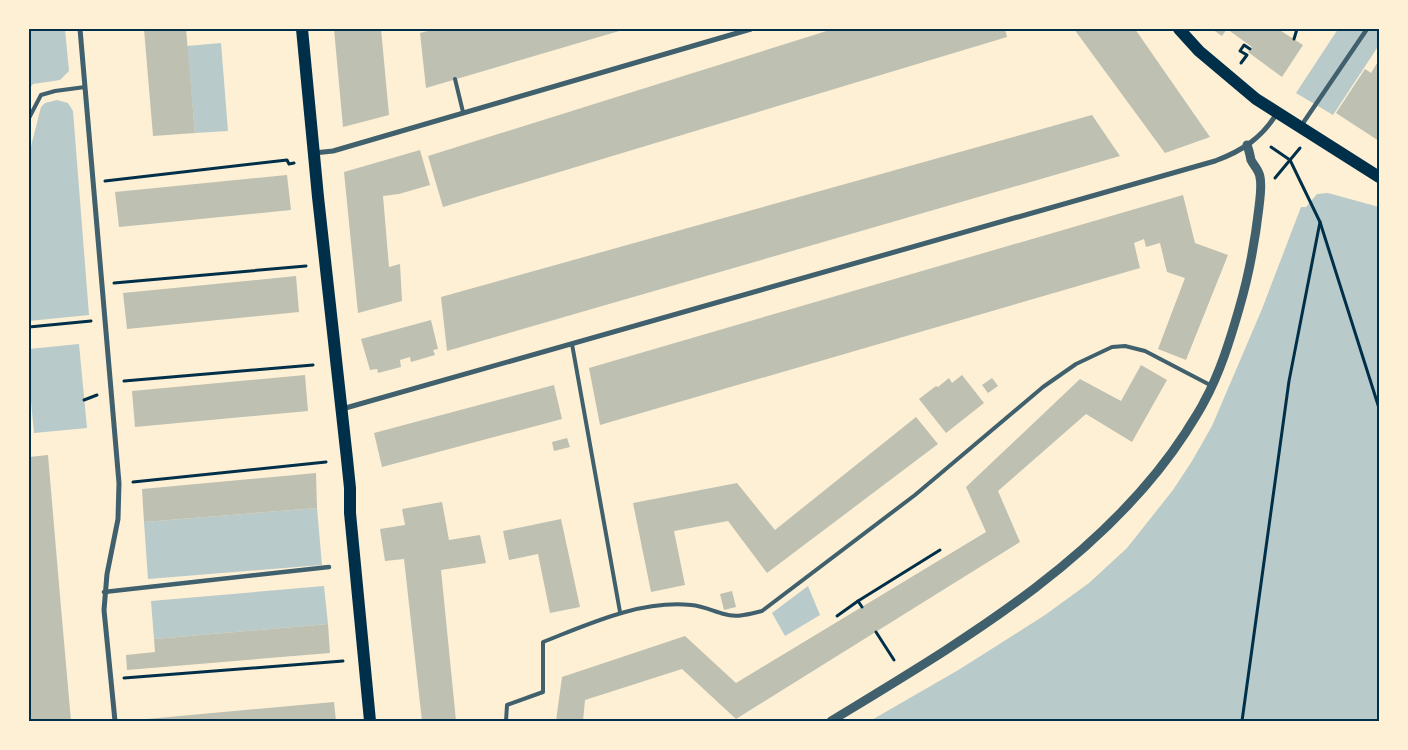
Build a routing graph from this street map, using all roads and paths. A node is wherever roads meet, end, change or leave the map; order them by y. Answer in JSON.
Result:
{"nodes":[{"id":1,"x":80,"y":29,"type":"edge"},
{"id":2,"x":302,"y":29,"type":"edge"},
{"id":3,"x":751,"y":29,"type":"edge"},
{"id":4,"x":1179,"y":29,"type":"edge"},
{"id":5,"x":1297,"y":29,"type":"edge"},
{"id":6,"x":1367,"y":29,"type":"edge"},
{"id":7,"x":1294,"y":39,"type":"dead end"},
{"id":8,"x":1250,"y":49,"type":"dead end"},
{"id":9,"x":1240,"y":66,"type":"dead end"},
{"id":10,"x":455,"y":79,"type":"dead end"},
{"id":11,"x":86,"y":87,"type":"junction"},
{"id":12,"x":463,"y":112,"type":"junction"},
{"id":13,"x":1277,"y":113,"type":"junction"},
{"id":14,"x":29,"y":118,"type":"edge"},
{"id":15,"x":1300,"y":128,"type":"junction"},
{"id":16,"x":1247,"y":145,"type":"junction"},
{"id":17,"x":1271,"y":147,"type":"dead end"},
{"id":18,"x":1298,"y":150,"type":"dead end"},
{"id":19,"x":313,"y":153,"type":"junction"},
{"id":20,"x":1290,"y":160,"type":"junction"},
{"id":21,"x":294,"y":163,"type":"dead end"},
{"id":22,"x":1379,"y":177,"type":"edge"},
{"id":23,"x":1272,"y":181,"type":"dead end"},
{"id":24,"x":93,"y":182,"type":"junction"},
{"id":25,"x":1320,"y":222,"type":"junction"},
{"id":26,"x":306,"y":266,"type":"dead end"},
{"id":27,"x":133,"y":282,"type":"dead end"},
{"id":28,"x":104,"y":319,"type":"junction"},
{"id":29,"x":29,"y":327,"type":"edge"},
{"id":30,"x":572,"y":344,"type":"junction"},
{"id":31,"x":313,"y":365,"type":"dead end"},
{"id":32,"x":110,"y":382,"type":"junction"},
{"id":33,"x":1212,"y":386,"type":"junction"},
{"id":34,"x":100,"y":395,"type":"dead end"},
{"id":35,"x":84,"y":400,"type":"dead end"},
{"id":36,"x":1379,"y":408,"type":"edge"},
{"id":37,"x":341,"y":409,"type":"junction"},
{"id":38,"x":326,"y":462,"type":"dead end"},
{"id":39,"x":119,"y":483,"type":"junction"},
{"id":40,"x":940,"y":550,"type":"dead end"},
{"id":41,"x":329,"y":567,"type":"dead end"},
{"id":42,"x":104,"y":592,"type":"junction"},
{"id":43,"x":858,"y":601,"type":"junction"},
{"id":44,"x":862,"y":608,"type":"dead end"},
{"id":45,"x":620,"y":612,"type":"junction"},
{"id":46,"x":837,"y":616,"type":"dead end"},
{"id":47,"x":876,"y":632,"type":"dead end"},
{"id":48,"x":894,"y":660,"type":"dead end"},
{"id":49,"x":343,"y":661,"type":"dead end"},
{"id":50,"x":111,"y":679,"type":"junction"},
{"id":51,"x":115,"y":721,"type":"edge"},
{"id":52,"x":370,"y":721,"type":"edge"},
{"id":53,"x":506,"y":721,"type":"edge"},
{"id":54,"x":832,"y":721,"type":"edge"},
{"id":55,"x":1242,"y":721,"type":"edge"}],
"edges":[{"from":1,"to":11,"type":"street"},
{"from":2,"to":19,"type":"main road"},
{"from":3,"to":12,"type":"street"},
{"from":4,"to":13,"type":"main road"},
{"from":5,"to":7,"type":"path"},
{"from":6,"to":15,"type":"street"},
{"from":8,"to":9,"type":"path"},
{"from":10,"to":12,"type":"lane"},
{"from":11,"to":14,"type":"lane"},
{"from":11,"to":24,"type":"street"},
{"from":12,"to":19,"type":"street"},
{"from":13,"to":15,"type":"main road"},
{"from":13,"to":16,"type":"street"},
{"from":15,"to":22,"type":"main road"},
{"from":16,"to":30,"type":"street"},
{"from":16,"to":33,"type":"street"},
{"from":17,"to":20,"type":"path"},
{"from":18,"to":20,"type":"path"},
{"from":19,"to":37,"type":"main road"},
{"from":20,"to":23,"type":"path"},
{"from":20,"to":25,"type":"path"},
{"from":21,"to":24,"type":"path"},
{"from":24,"to":28,"type":"street"},
{"from":25,"to":36,"type":"path"},
{"from":25,"to":55,"type":"path"},
{"from":26,"to":27,"type":"path"},
{"from":28,"to":29,"type":"path"},
{"from":28,"to":32,"type":"street"},
{"from":30,"to":37,"type":"street"},
{"from":30,"to":45,"type":"lane"},
{"from":31,"to":32,"type":"path"},
{"from":32,"to":39,"type":"street"},
{"from":33,"to":45,"type":"lane"},
{"from":33,"to":54,"type":"street"},
{"from":34,"to":35,"type":"path"},
{"from":37,"to":52,"type":"main road"},
{"from":38,"to":39,"type":"path"},
{"from":39,"to":42,"type":"street"},
{"from":40,"to":43,"type":"path"},
{"from":41,"to":42,"type":"street"},
{"from":42,"to":50,"type":"street"},
{"from":43,"to":44,"type":"path"},
{"from":43,"to":46,"type":"path"},
{"from":45,"to":53,"type":"lane"},
{"from":47,"to":48,"type":"path"},
{"from":49,"to":50,"type":"path"},
{"from":50,"to":51,"type":"street"}]}
